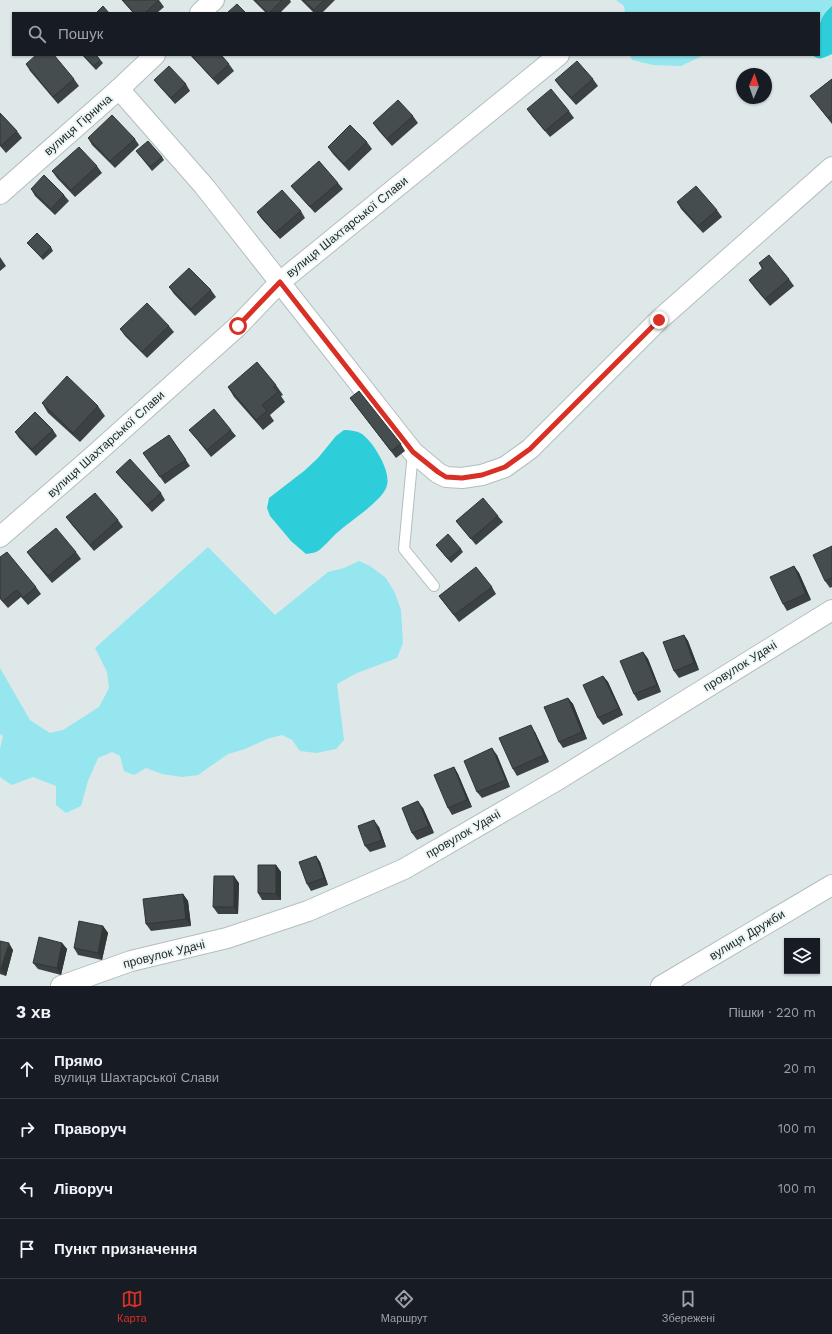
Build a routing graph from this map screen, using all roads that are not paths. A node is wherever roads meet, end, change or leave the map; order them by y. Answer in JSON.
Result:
{"nodes":[{"id":1,"x":214,"y":0,"type":"edge"},
{"id":2,"x":201,"y":12,"type":"edge"},
{"id":3,"x":154,"y":56,"type":"edge"},
{"id":4,"x":558,"y":56,"type":"edge"},
{"id":5,"x":119,"y":89,"type":"junction"},
{"id":6,"x":832,"y":167,"type":"edge"},
{"id":7,"x":0,"y":194,"type":"edge"},
{"id":8,"x":280,"y":282,"type":"junction"},
{"id":9,"x":413,"y":452,"type":"junction"},
{"id":10,"x":0,"y":537,"type":"edge"},
{"id":11,"x":434,"y":586,"type":"dead end"},
{"id":12,"x":832,"y":610,"type":"edge"},
{"id":13,"x":832,"y":885,"type":"edge"},
{"id":14,"x":61,"y":986,"type":"edge"},
{"id":15,"x":662,"y":986,"type":"edge"}],
"edges":[{"from":1,"to":2,"type":"street"},
{"from":3,"to":5,"type":"street","name":"вулиця Гірнича"},
{"from":4,"to":8,"type":"street","name":"вулиця Шахтарської Слави"},
{"from":5,"to":7,"type":"street","name":"вулиця Гірнича"},
{"from":5,"to":8,"type":"street"},
{"from":6,"to":9,"type":"street"},
{"from":8,"to":9,"type":"street"},
{"from":8,"to":10,"type":"street","name":"вулиця Шахтарської Слави"},
{"from":9,"to":11,"type":"lane"},
{"from":12,"to":14,"type":"street","name":"провулок Удачі"},
{"from":13,"to":15,"type":"street","name":"вулиця Дружби"}]}
